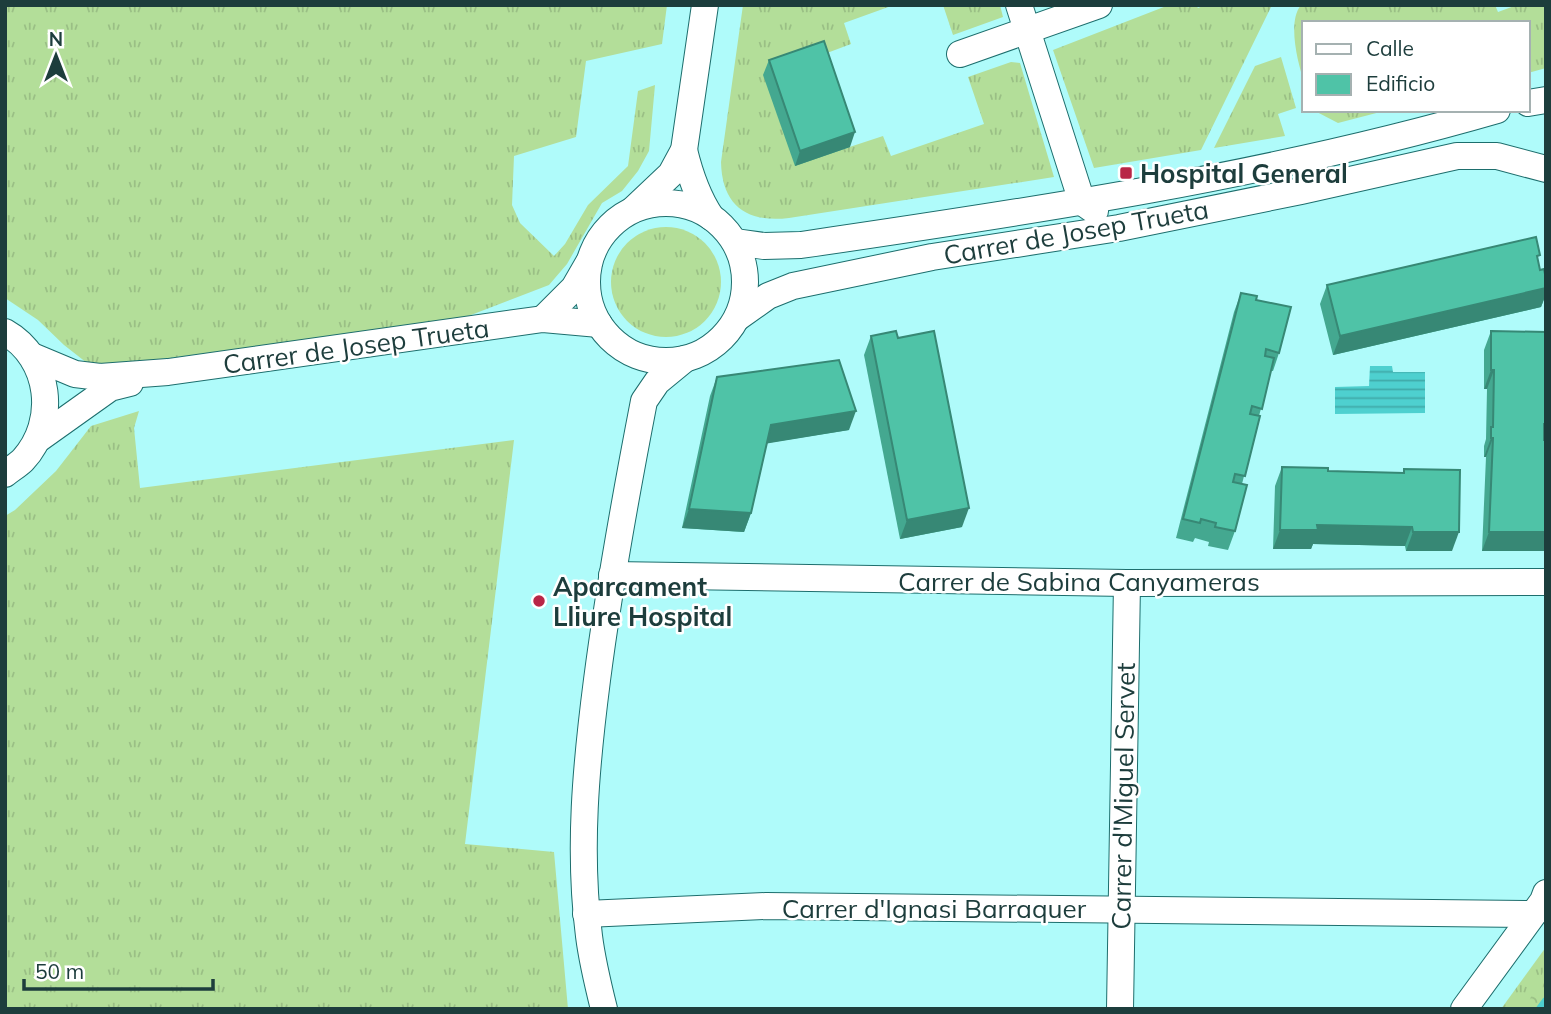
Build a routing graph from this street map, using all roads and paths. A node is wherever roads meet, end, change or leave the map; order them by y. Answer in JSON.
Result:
{"nodes":[{"id":1,"x":705,"y":5,"type":"edge"},
{"id":2,"x":1099,"y":5,"type":"edge"},
{"id":3,"x":1023,"y":17,"type":"edge"},
{"id":4,"x":960,"y":54,"type":"dead end"},
{"id":5,"x":1489,"y":112,"type":"edge"},
{"id":6,"x":684,"y":150,"type":"junction"},
{"id":7,"x":1546,"y":169,"type":"edge"},
{"id":8,"x":1082,"y":202,"type":"junction"},
{"id":9,"x":633,"y":210,"type":"junction"},
{"id":10,"x":711,"y":217,"type":"junction"},
{"id":11,"x":1119,"y":228,"type":"junction"},
{"id":12,"x":735,"y":242,"type":"junction"},
{"id":13,"x":932,"y":257,"type":"junction"},
{"id":14,"x":590,"y":261,"type":"junction"},
{"id":15,"x":737,"y":318,"type":"junction"},
{"id":16,"x":543,"y":319,"type":"junction"},
{"id":17,"x":599,"y":324,"type":"junction"},
{"id":18,"x":5,"y":332,"type":"edge"},
{"id":19,"x":617,"y":344,"type":"junction"},
{"id":20,"x":32,"y":356,"type":"junction"},
{"id":21,"x":685,"y":359,"type":"junction"},
{"id":22,"x":169,"y":372,"type":"junction"},
{"id":23,"x":644,"y":401,"type":"junction"},
{"id":24,"x":37,"y":440,"type":"junction"},
{"id":25,"x":5,"y":474,"type":"edge"},
{"id":26,"x":612,"y":575,"type":"junction"},
{"id":27,"x":1546,"y":582,"type":"edge"},
{"id":28,"x":1127,"y":583,"type":"junction"},
{"id":29,"x":1542,"y":901,"type":"edge"},
{"id":30,"x":1122,"y":909,"type":"junction"},
{"id":31,"x":586,"y":914,"type":"junction"},
{"id":32,"x":604,"y":1009,"type":"edge"},
{"id":33,"x":1120,"y":1009,"type":"edge"},
{"id":34,"x":1464,"y":1009,"type":"edge"}],
"edges":[{"from":1,"to":6,"type":"street"},
{"from":2,"to":3,"type":"street"},
{"from":3,"to":4,"type":"street"},
{"from":3,"to":8,"type":"street"},
{"from":5,"to":8,"type":"street","name":"Carrer de Josep Trueta"},
{"from":6,"to":9,"type":"street"},
{"from":6,"to":10,"type":"street"},
{"from":7,"to":11,"type":"street","name":"Carrer de Josep Trueta"},
{"from":8,"to":11,"type":"street"},
{"from":8,"to":12,"type":"street","name":"Carrer de Josep Trueta"},
{"from":8,"to":13,"type":"street"},
{"from":9,"to":10,"type":"street"},
{"from":9,"to":14,"type":"street"},
{"from":10,"to":12,"type":"street"},
{"from":11,"to":13,"type":"street","name":"Carrer de Josep Trueta"},
{"from":12,"to":15,"type":"street"},
{"from":13,"to":15,"type":"street","name":"Carrer de Josep Trueta"},
{"from":14,"to":16,"type":"street"},
{"from":14,"to":17,"type":"street"},
{"from":15,"to":21,"type":"street"},
{"from":16,"to":17,"type":"street","name":"Carrer de Josep Trueta"},
{"from":16,"to":22,"type":"street","name":"Carrer de Josep Trueta"},
{"from":17,"to":19,"type":"street"},
{"from":18,"to":20,"type":"street"},
{"from":19,"to":21,"type":"street"},
{"from":19,"to":23,"type":"street"},
{"from":20,"to":22,"type":"street","name":"Carrer de Josep Trueta"},
{"from":20,"to":24,"type":"street"},
{"from":21,"to":23,"type":"street"},
{"from":22,"to":24,"type":"street","name":"Carrer de Josep Trueta"},
{"from":23,"to":26,"type":"street"},
{"from":24,"to":25,"type":"street"},
{"from":26,"to":28,"type":"street","name":"Carrer de Sabina Canyameras"},
{"from":26,"to":31,"type":"street"},
{"from":27,"to":28,"type":"street","name":"Carrer de Sabina Canyameras"},
{"from":28,"to":30,"type":"street","name":"Carrer d'Miguel Servet"},
{"from":29,"to":30,"type":"street","name":"Carrer d'Ignasi Barraquer"},
{"from":29,"to":34,"type":"street"},
{"from":30,"to":31,"type":"street","name":"Carrer d'Ignasi Barraquer"},
{"from":30,"to":33,"type":"street","name":"Carrer d'Miguel Servet"},
{"from":31,"to":32,"type":"street"}]}
